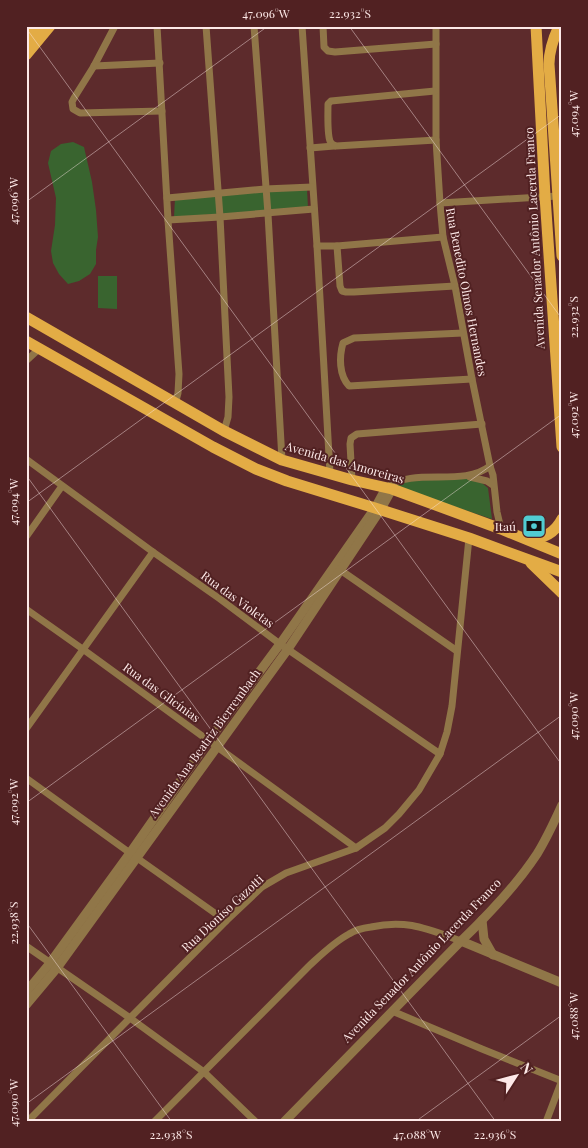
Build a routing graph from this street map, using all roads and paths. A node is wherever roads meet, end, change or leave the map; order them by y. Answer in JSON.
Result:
{"nodes":[{"id":1,"x":47,"y":26,"type":"edge"},
{"id":2,"x":115,"y":26,"type":"edge"},
{"id":3,"x":157,"y":26,"type":"edge"},
{"id":4,"x":206,"y":26,"type":"edge"},
{"id":5,"x":254,"y":26,"type":"edge"},
{"id":6,"x":302,"y":26,"type":"edge"},
{"id":7,"x":322,"y":26,"type":"edge"},
{"id":8,"x":436,"y":26,"type":"edge"},
{"id":9,"x":536,"y":26,"type":"edge"},
{"id":10,"x":559,"y":26,"type":"edge"},
{"id":11,"x":26,"y":41,"type":"edge"},
{"id":12,"x":556,"y":42,"type":"edge"},
{"id":13,"x":436,"y":44,"type":"junction"},
{"id":14,"x":26,"y":54,"type":"edge"},
{"id":15,"x":160,"y":64,"type":"junction"},
{"id":16,"x":94,"y":66,"type":"junction"},
{"id":17,"x":435,"y":91,"type":"junction"},
{"id":18,"x":162,"y":111,"type":"junction"},
{"id":19,"x":436,"y":140,"type":"junction"},
{"id":20,"x":334,"y":146,"type":"junction"},
{"id":21,"x":310,"y":148,"type":"junction"},
{"id":22,"x":312,"y":187,"type":"junction"},
{"id":23,"x":265,"y":189,"type":"junction"},
{"id":24,"x":218,"y":193,"type":"junction"},
{"id":25,"x":545,"y":196,"type":"junction"},
{"id":26,"x":558,"y":196,"type":"junction"},
{"id":27,"x":167,"y":198,"type":"junction"},
{"id":28,"x":440,"y":203,"type":"junction"},
{"id":29,"x":314,"y":209,"type":"junction"},
{"id":30,"x":268,"y":214,"type":"junction"},
{"id":31,"x":220,"y":217,"type":"junction"},
{"id":32,"x":168,"y":220,"type":"junction"},
{"id":33,"x":443,"y":238,"type":"junction"},
{"id":34,"x":317,"y":246,"type":"junction"},
{"id":35,"x":337,"y":246,"type":"junction"},
{"id":36,"x":562,"y":256,"type":"edge"},
{"id":37,"x":455,"y":286,"type":"junction"},
{"id":38,"x":26,"y":317,"type":"edge"},
{"id":39,"x":463,"y":333,"type":"junction"},
{"id":40,"x":26,"y":341,"type":"edge"},
{"id":41,"x":558,"y":345,"type":"edge"},
{"id":42,"x":40,"y":348,"type":"junction"},
{"id":43,"x":26,"y":362,"type":"edge"},
{"id":44,"x":472,"y":379,"type":"junction"},
{"id":45,"x":175,"y":404,"type":"junction"},
{"id":46,"x":482,"y":424,"type":"junction"},
{"id":47,"x":224,"y":431,"type":"junction"},
{"id":48,"x":562,"y":447,"type":"edge"},
{"id":49,"x":26,"y":459,"type":"edge"},
{"id":50,"x":282,"y":460,"type":"junction"},
{"id":51,"x":490,"y":466,"type":"junction"},
{"id":52,"x":330,"y":473,"type":"junction"},
{"id":53,"x":463,"y":476,"type":"junction"},
{"id":54,"x":352,"y":480,"type":"junction"},
{"id":55,"x":493,"y":485,"type":"junction"},
{"id":56,"x":62,"y":486,"type":"junction"},
{"id":57,"x":389,"y":488,"type":"junction"},
{"id":58,"x":378,"y":508,"type":"junction"},
{"id":59,"x":562,"y":519,"type":"edge"},
{"id":60,"x":501,"y":529,"type":"junction"},
{"id":61,"x":26,"y":537,"type":"edge"},
{"id":62,"x":470,"y":538,"type":"junction"},
{"id":63,"x":527,"y":539,"type":"junction"},
{"id":64,"x":153,"y":552,"type":"junction"},
{"id":65,"x":562,"y":554,"type":"edge"},
{"id":66,"x":528,"y":560,"type":"junction"},
{"id":67,"x":338,"y":568,"type":"junction"},
{"id":68,"x":562,"y":572,"type":"edge"},
{"id":69,"x":562,"y":593,"type":"edge"},
{"id":70,"x":26,"y":609,"type":"edge"},
{"id":71,"x":284,"y":646,"type":"junction"},
{"id":72,"x":84,"y":650,"type":"junction"},
{"id":73,"x":458,"y":651,"type":"junction"},
{"id":74,"x":26,"y":729,"type":"edge"},
{"id":75,"x":213,"y":743,"type":"junction"},
{"id":76,"x":440,"y":754,"type":"junction"},
{"id":77,"x":26,"y":778,"type":"edge"},
{"id":78,"x":562,"y":805,"type":"edge"},
{"id":79,"x":356,"y":848,"type":"junction"},
{"id":80,"x":133,"y":856,"type":"junction"},
{"id":81,"x":482,"y":920,"type":"junction"},
{"id":82,"x":226,"y":921,"type":"junction"},
{"id":83,"x":461,"y":941,"type":"junction"},
{"id":84,"x":26,"y":946,"type":"edge"},
{"id":85,"x":493,"y":955,"type":"junction"},
{"id":86,"x":53,"y":965,"type":"junction"},
{"id":87,"x":562,"y":983,"type":"edge"},
{"id":88,"x":26,"y":992,"type":"edge"},
{"id":89,"x":26,"y":1004,"type":"edge"},
{"id":90,"x":392,"y":1010,"type":"junction"},
{"id":91,"x":130,"y":1018,"type":"junction"},
{"id":92,"x":204,"y":1072,"type":"junction"},
{"id":93,"x":562,"y":1080,"type":"edge"},
{"id":94,"x":27,"y":1122,"type":"edge"},
{"id":95,"x":154,"y":1122,"type":"edge"},
{"id":96,"x":256,"y":1122,"type":"edge"},
{"id":97,"x":284,"y":1122,"type":"edge"},
{"id":98,"x":546,"y":1122,"type":"edge"}],
"edges":[{"from":1,"to":11,"type":"main road"},
{"from":1,"to":14,"type":"main road"},
{"from":2,"to":16,"type":"street"},
{"from":3,"to":15,"type":"street"},
{"from":4,"to":24,"type":"street"},
{"from":5,"to":23,"type":"street"},
{"from":6,"to":21,"type":"street"},
{"from":7,"to":13,"type":"street"},
{"from":8,"to":13,"type":"street","name":"Rua Benedito Olmos Hernandes"},
{"from":9,"to":25,"type":"main road","name":"Avenida Senador Antônio Lacerda Franco"},
{"from":10,"to":12,"type":"main road","name":"Avenida Senador Antônio Lacerda Franco"},
{"from":12,"to":26,"type":"main road","name":"Avenida Senador Antônio Lacerda Franco"},
{"from":13,"to":17,"type":"street","name":"Rua Benedito Olmos Hernandes"},
{"from":15,"to":16,"type":"street"},
{"from":15,"to":18,"type":"street"},
{"from":16,"to":18,"type":"street"},
{"from":17,"to":19,"type":"street","name":"Rua Benedito Olmos Hernandes"},
{"from":17,"to":20,"type":"street"},
{"from":18,"to":27,"type":"street"},
{"from":19,"to":20,"type":"street"},
{"from":19,"to":28,"type":"street","name":"Rua Benedito Olmos Hernandes"},
{"from":20,"to":21,"type":"street"},
{"from":21,"to":22,"type":"street"},
{"from":22,"to":23,"type":"street"},
{"from":22,"to":29,"type":"street"},
{"from":23,"to":24,"type":"street"},
{"from":23,"to":30,"type":"street"},
{"from":24,"to":27,"type":"street"},
{"from":24,"to":31,"type":"street"},
{"from":25,"to":26,"type":"street"},
{"from":25,"to":28,"type":"street"},
{"from":25,"to":41,"type":"main road","name":"Avenida Senador Antônio Lacerda Franco"},
{"from":26,"to":36,"type":"main road","name":"Avenida Senador Antônio Lacerda Franco"},
{"from":27,"to":32,"type":"street"},
{"from":28,"to":33,"type":"street","name":"Rua Benedito Olmos Hernandes"},
{"from":29,"to":30,"type":"street"},
{"from":29,"to":34,"type":"street"},
{"from":30,"to":31,"type":"street"},
{"from":30,"to":50,"type":"street"},
{"from":31,"to":32,"type":"street"},
{"from":31,"to":47,"type":"street"},
{"from":32,"to":45,"type":"street"},
{"from":33,"to":35,"type":"street"},
{"from":33,"to":37,"type":"street","name":"Rua Benedito Olmos Hernandes"},
{"from":34,"to":35,"type":"street"},
{"from":34,"to":52,"type":"street"},
{"from":35,"to":37,"type":"street"},
{"from":37,"to":39,"type":"street","name":"Rua Benedito Olmos Hernandes"},
{"from":38,"to":45,"type":"main road","name":"Avenida das Amoreiras"},
{"from":39,"to":44,"type":"street","name":"Rua Benedito Olmos Hernandes"},
{"from":39,"to":44,"type":"street"},
{"from":40,"to":42,"type":"main road"},
{"from":41,"to":48,"type":"main road","name":"Avenida Senador Antônio Lacerda Franco"},
{"from":42,"to":43,"type":"street"},
{"from":42,"to":58,"type":"main road"},
{"from":44,"to":46,"type":"street","name":"Rua Benedito Olmos Hernandes"},
{"from":45,"to":47,"type":"main road","name":"Avenida das Amoreiras"},
{"from":46,"to":51,"type":"street","name":"Rua Benedito Olmos Hernandes"},
{"from":46,"to":54,"type":"street"},
{"from":47,"to":50,"type":"main road","name":"Avenida das Amoreiras"},
{"from":49,"to":56,"type":"street","name":"Rua das Violetas"},
{"from":50,"to":52,"type":"main road","name":"Avenida das Amoreiras"},
{"from":51,"to":53,"type":"street"},
{"from":51,"to":55,"type":"street","name":"Rua Benedito Olmos Hernandes"},
{"from":52,"to":54,"type":"main road","name":"Avenida das Amoreiras"},
{"from":53,"to":55,"type":"street"},
{"from":53,"to":57,"type":"street"},
{"from":54,"to":57,"type":"main road","name":"Avenida das Amoreiras"},
{"from":55,"to":60,"type":"street","name":"Rua Benedito Olmos Hernandes"},
{"from":56,"to":61,"type":"street"},
{"from":56,"to":64,"type":"street","name":"Rua das Violetas"},
{"from":57,"to":58,"type":"street","name":"Avenida Ana Beatriz Bierrembach"},
{"from":57,"to":60,"type":"main road","name":"Avenida das Amoreiras"},
{"from":58,"to":62,"type":"main road"},
{"from":58,"to":67,"type":"street","name":"Avenida Ana Beatriz Bierrembach"},
{"from":59,"to":63,"type":"main road"},
{"from":60,"to":63,"type":"main road","name":"Avenida das Amoreiras"},
{"from":62,"to":66,"type":"main road"},
{"from":62,"to":73,"type":"street","name":"Rua Dioníso Gazotti"},
{"from":63,"to":65,"type":"main road","name":"Avenida das Amoreiras"},
{"from":64,"to":71,"type":"street","name":"Rua das Violetas"},
{"from":64,"to":72,"type":"street"},
{"from":66,"to":68,"type":"main road"},
{"from":66,"to":69,"type":"main road"},
{"from":67,"to":71,"type":"street","name":"Avenida Ana Beatriz Bierrembach"},
{"from":67,"to":73,"type":"street"},
{"from":70,"to":72,"type":"street","name":"Rua das Glicínias"},
{"from":71,"to":75,"type":"street","name":"Avenida Ana Beatriz Bierrembach"},
{"from":71,"to":76,"type":"street","name":"Rua das Violetas"},
{"from":72,"to":74,"type":"street"},
{"from":72,"to":75,"type":"street","name":"Rua das Glicínias"},
{"from":73,"to":76,"type":"street","name":"Rua Dioníso Gazotti"},
{"from":75,"to":79,"type":"street","name":"Rua das Glicínias"},
{"from":75,"to":80,"type":"street","name":"Avenida Ana Beatriz Bierrembach"},
{"from":76,"to":79,"type":"street","name":"Rua Dioníso Gazotti"},
{"from":77,"to":80,"type":"street"},
{"from":78,"to":81,"type":"street","name":"Avenida Senador Antônio Lacerda Franco"},
{"from":79,"to":82,"type":"street","name":"Rua Dioníso Gazotti"},
{"from":80,"to":82,"type":"street"},
{"from":80,"to":86,"type":"street","name":"Avenida Ana Beatriz Bierrembach"},
{"from":81,"to":83,"type":"street","name":"Avenida Senador Antônio Lacerda Franco"},
{"from":81,"to":85,"type":"street"},
{"from":82,"to":91,"type":"street","name":"Rua Dioníso Gazotti"},
{"from":83,"to":85,"type":"street"},
{"from":83,"to":90,"type":"street","name":"Avenida Senador Antônio Lacerda Franco"},
{"from":83,"to":92,"type":"street"},
{"from":84,"to":86,"type":"street"},
{"from":85,"to":87,"type":"street"},
{"from":86,"to":88,"type":"street","name":"Avenida Ana Beatriz Bierrembach"},
{"from":86,"to":89,"type":"street","name":"Avenida Ana Beatriz Bierrembach"},
{"from":86,"to":91,"type":"street"},
{"from":90,"to":93,"type":"street"},
{"from":90,"to":97,"type":"street","name":"Avenida Senador Antônio Lacerda Franco"},
{"from":91,"to":92,"type":"street"},
{"from":91,"to":94,"type":"street","name":"Rua Dioníso Gazotti"},
{"from":92,"to":95,"type":"street"},
{"from":92,"to":96,"type":"street"},
{"from":93,"to":98,"type":"street"}]}
